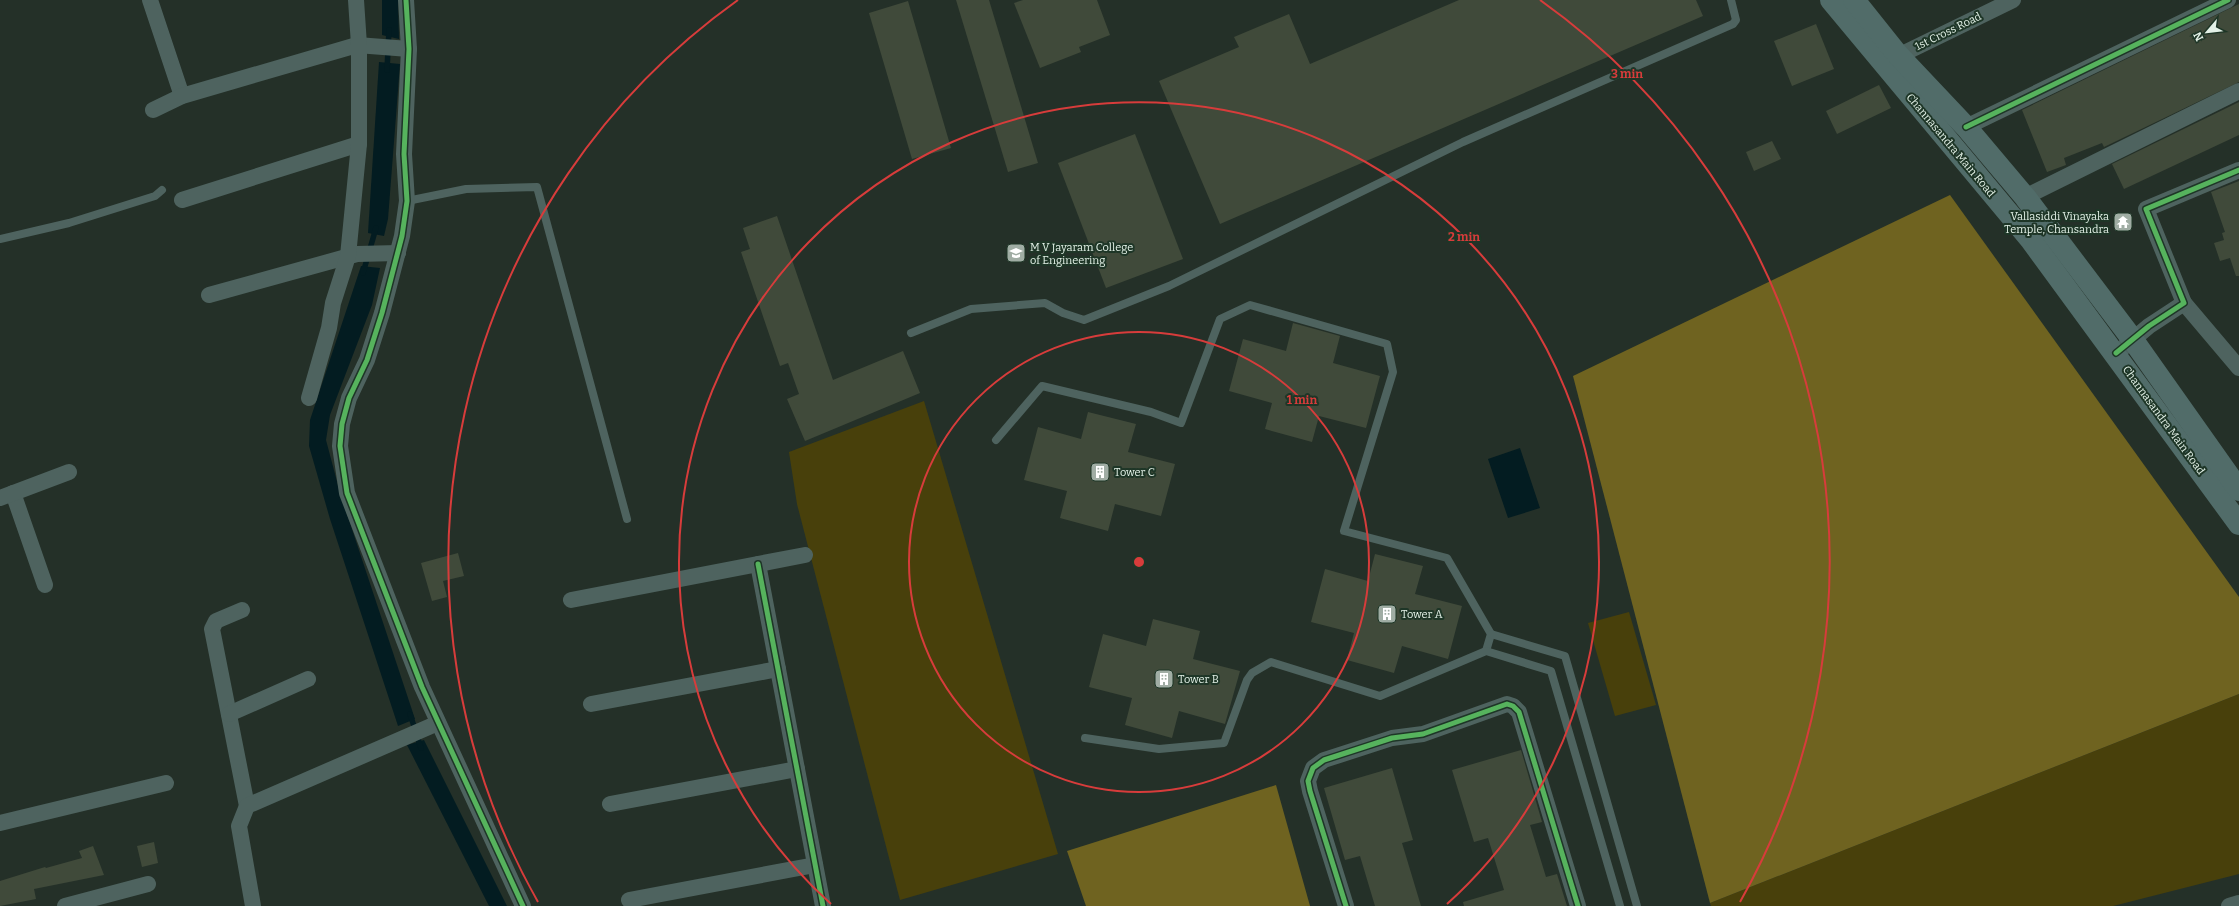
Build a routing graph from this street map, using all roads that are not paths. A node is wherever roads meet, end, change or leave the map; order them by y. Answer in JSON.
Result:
{"nodes":[{"id":1,"x":150,"y":0,"type":"edge"},
{"id":2,"x":356,"y":0,"type":"edge"},
{"id":3,"x":406,"y":0,"type":"edge"},
{"id":4,"x":1831,"y":0,"type":"edge"},
{"id":5,"x":1854,"y":0,"type":"edge"},
{"id":6,"x":2013,"y":0,"type":"edge"},
{"id":7,"x":2228,"y":0,"type":"edge"},
{"id":8,"x":1730,"y":1,"type":"edge"},
{"id":9,"x":359,"y":45,"type":"junction"},
{"id":10,"x":404,"y":49,"type":"junction"},
{"id":11,"x":1890,"y":59,"type":"junction"},
{"id":12,"x":2239,"y":91,"type":"edge"},
{"id":13,"x":182,"y":96,"type":"junction"},
{"id":14,"x":153,"y":110,"type":"dead end"},
{"id":15,"x":1966,"y":127,"type":"junction"},
{"id":16,"x":359,"y":144,"type":"junction"},
{"id":17,"x":2239,"y":170,"type":"edge"},
{"id":18,"x":162,"y":190,"type":"dead end"},
{"id":19,"x":2026,"y":197,"type":"junction"},
{"id":20,"x":182,"y":200,"type":"dead end"},
{"id":21,"x":407,"y":201,"type":"junction"},
{"id":22,"x":0,"y":239,"type":"edge"},
{"id":23,"x":398,"y":253,"type":"junction"},
{"id":24,"x":355,"y":255,"type":"junction"},
{"id":25,"x":209,"y":296,"type":"dead end"},
{"id":26,"x":2184,"y":303,"type":"junction"},
{"id":27,"x":911,"y":333,"type":"dead end"},
{"id":28,"x":2133,"y":340,"type":"junction"},
{"id":29,"x":2116,"y":354,"type":"junction"},
{"id":30,"x":2239,"y":368,"type":"edge"},
{"id":31,"x":309,"y":398,"type":"dead end"},
{"id":32,"x":996,"y":440,"type":"dead end"},
{"id":33,"x":69,"y":472,"type":"dead end"},
{"id":34,"x":2239,"y":490,"type":"edge"},
{"id":35,"x":7,"y":496,"type":"edge"},
{"id":36,"x":627,"y":519,"type":"dead end"},
{"id":37,"x":2239,"y":524,"type":"edge"},
{"id":38,"x":804,"y":555,"type":"dead end"},
{"id":39,"x":758,"y":564,"type":"junction"},
{"id":40,"x":45,"y":585,"type":"dead end"},
{"id":41,"x":571,"y":600,"type":"dead end"},
{"id":42,"x":242,"y":610,"type":"dead end"},
{"id":43,"x":1491,"y":634,"type":"junction"},
{"id":44,"x":1486,"y":651,"type":"junction"},
{"id":45,"x":778,"y":669,"type":"junction"},
{"id":46,"x":308,"y":679,"type":"dead end"},
{"id":47,"x":591,"y":704,"type":"dead end"},
{"id":48,"x":229,"y":714,"type":"junction"},
{"id":49,"x":438,"y":723,"type":"junction"},
{"id":50,"x":1085,"y":738,"type":"dead end"},
{"id":51,"x":797,"y":769,"type":"junction"},
{"id":52,"x":166,"y":783,"type":"dead end"},
{"id":53,"x":610,"y":804,"type":"dead end"},
{"id":54,"x":247,"y":806,"type":"junction"},
{"id":55,"x":0,"y":822,"type":"edge"},
{"id":56,"x":815,"y":865,"type":"junction"},
{"id":57,"x":148,"y":884,"type":"dead end"},
{"id":58,"x":629,"y":900,"type":"dead end"},
{"id":59,"x":2239,"y":904,"type":"edge"},
{"id":60,"x":64,"y":906,"type":"edge"},
{"id":61,"x":253,"y":906,"type":"edge"},
{"id":62,"x":523,"y":906,"type":"edge"},
{"id":63,"x":823,"y":906,"type":"edge"},
{"id":64,"x":1346,"y":906,"type":"edge"},
{"id":65,"x":1578,"y":906,"type":"edge"},
{"id":66,"x":1620,"y":906,"type":"edge"},
{"id":67,"x":1637,"y":906,"type":"edge"},
{"id":68,"x":2229,"y":906,"type":"edge"}],
"edges":[{"from":1,"to":13,"type":"street"},
{"from":2,"to":9,"type":"street"},
{"from":3,"to":10,"type":"street"},
{"from":4,"to":11,"type":"main road","name":"Channasandra Main Road"},
{"from":5,"to":11,"type":"main road","name":"Channasandra Main Road"},
{"from":6,"to":11,"type":"street","name":"1st Cross Road"},
{"from":7,"to":15,"type":"street"},
{"from":8,"to":27,"type":"lane"},
{"from":9,"to":10,"type":"street"},
{"from":9,"to":13,"type":"street"},
{"from":9,"to":16,"type":"street"},
{"from":10,"to":21,"type":"street"},
{"from":11,"to":15,"type":"main road","name":"Channasandra Main Road"},
{"from":11,"to":29,"type":"main road","name":"Channasandra Main Road"},
{"from":12,"to":19,"type":"street"},
{"from":13,"to":14,"type":"street"},
{"from":15,"to":19,"type":"main road","name":"Channasandra Main Road"},
{"from":16,"to":20,"type":"street"},
{"from":16,"to":24,"type":"street"},
{"from":17,"to":26,"type":"street"},
{"from":18,"to":22,"type":"lane"},
{"from":19,"to":28,"type":"main road","name":"Channasandra Main Road"},
{"from":21,"to":23,"type":"street"},
{"from":21,"to":36,"type":"lane"},
{"from":23,"to":24,"type":"street"},
{"from":23,"to":49,"type":"street"},
{"from":24,"to":25,"type":"street"},
{"from":24,"to":31,"type":"street"},
{"from":26,"to":28,"type":"street"},
{"from":26,"to":30,"type":"street"},
{"from":28,"to":29,"type":"street"},
{"from":28,"to":34,"type":"main road","name":"Channasandra Main Road"},
{"from":29,"to":37,"type":"main road","name":"Channasandra Main Road"},
{"from":32,"to":43,"type":"lane"},
{"from":33,"to":35,"type":"street"},
{"from":35,"to":40,"type":"street"},
{"from":38,"to":39,"type":"street"},
{"from":39,"to":41,"type":"street"},
{"from":39,"to":45,"type":"street"},
{"from":42,"to":48,"type":"street"},
{"from":43,"to":44,"type":"lane"},
{"from":43,"to":67,"type":"lane"},
{"from":44,"to":50,"type":"lane"},
{"from":44,"to":66,"type":"lane"},
{"from":45,"to":47,"type":"street"},
{"from":45,"to":51,"type":"street"},
{"from":46,"to":48,"type":"street"},
{"from":48,"to":54,"type":"street"},
{"from":49,"to":54,"type":"street"},
{"from":49,"to":62,"type":"street"},
{"from":51,"to":53,"type":"street"},
{"from":51,"to":56,"type":"street"},
{"from":52,"to":55,"type":"street"},
{"from":54,"to":61,"type":"street"},
{"from":56,"to":58,"type":"street"},
{"from":56,"to":63,"type":"street"},
{"from":57,"to":60,"type":"street"},
{"from":59,"to":68,"type":"street"},
{"from":64,"to":65,"type":"street"}]}
